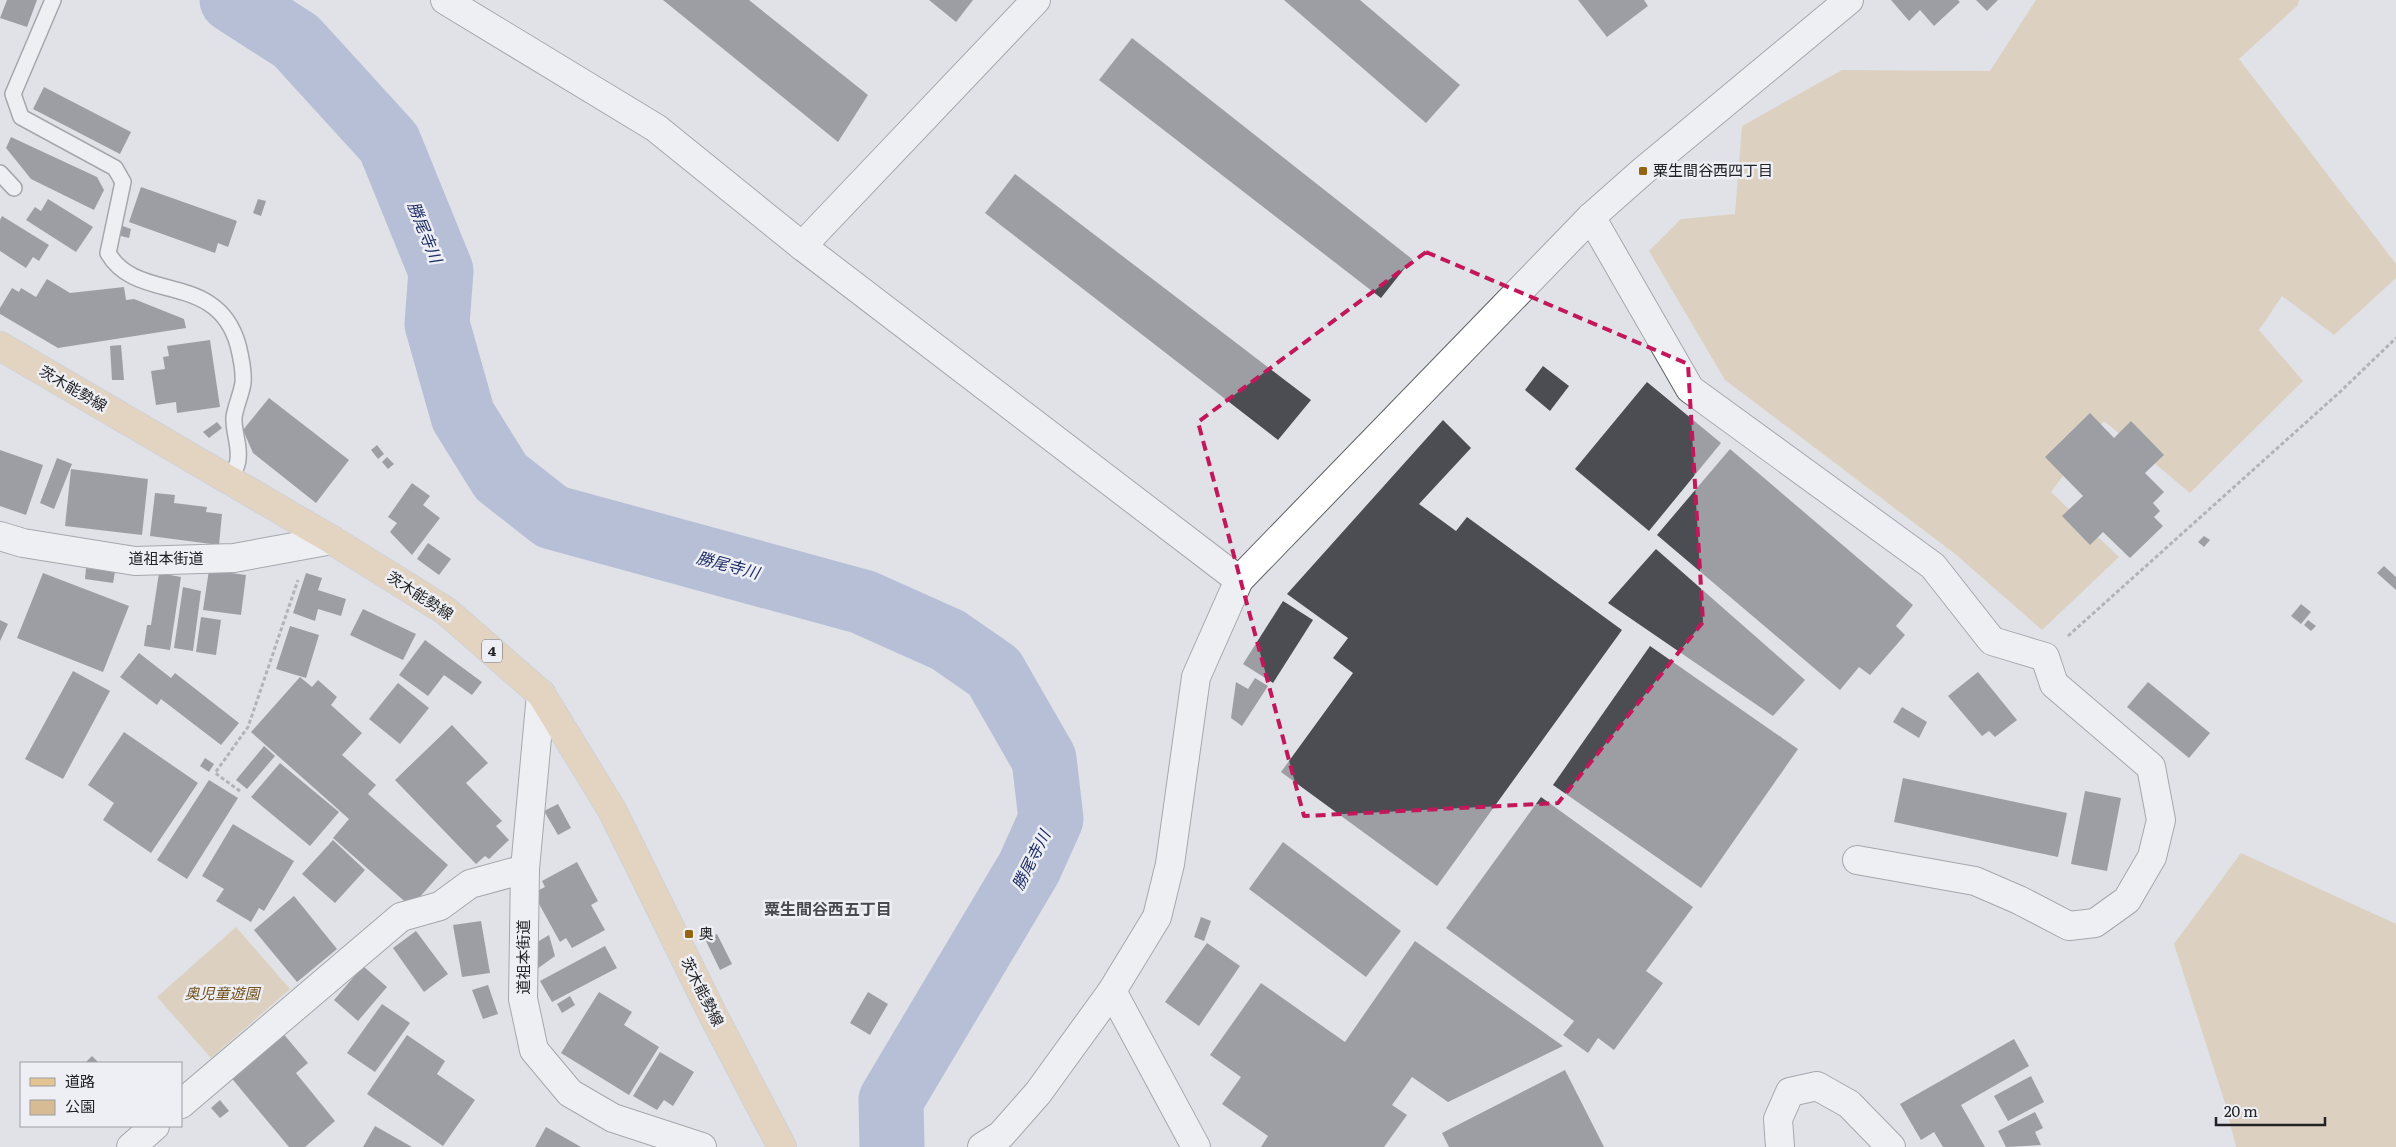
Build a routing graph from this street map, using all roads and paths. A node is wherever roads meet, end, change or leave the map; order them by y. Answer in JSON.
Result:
{"nodes":[{"id":1,"x":52,"y":0,"type":"edge"},
{"id":2,"x":445,"y":0,"type":"edge"},
{"id":3,"x":1036,"y":0,"type":"edge"},
{"id":4,"x":1849,"y":0,"type":"edge"},
{"id":5,"x":0,"y":173,"type":"edge"},
{"id":6,"x":14,"y":188,"type":"dead end"},
{"id":7,"x":1591,"y":217,"type":"junction"},
{"id":8,"x":802,"y":246,"type":"junction"},
{"id":9,"x":2396,"y":338,"type":"edge"},
{"id":10,"x":0,"y":346,"type":"edge"},
{"id":11,"x":230,"y":480,"type":"junction"},
{"id":12,"x":0,"y":536,"type":"edge"},
{"id":13,"x":332,"y":540,"type":"junction"},
{"id":14,"x":300,"y":574,"type":"dead end"},
{"id":15,"x":1239,"y":580,"type":"junction"},
{"id":16,"x":2045,"y":657,"type":"junction"},
{"id":17,"x":541,"y":694,"type":"junction"},
{"id":18,"x":240,"y":791,"type":"dead end"},
{"id":19,"x":1857,"y":860,"type":"dead end"},
{"id":20,"x":525,"y":869,"type":"junction"},
{"id":21,"x":1112,"y":991,"type":"junction"},
{"id":22,"x":182,"y":1103,"type":"edge"},
{"id":23,"x":155,"y":1127,"type":"edge"},
{"id":24,"x":130,"y":1147,"type":"edge"},
{"id":25,"x":702,"y":1147,"type":"edge"},
{"id":26,"x":782,"y":1147,"type":"edge"},
{"id":27,"x":982,"y":1147,"type":"edge"},
{"id":28,"x":1196,"y":1147,"type":"edge"},
{"id":29,"x":1780,"y":1147,"type":"edge"},
{"id":30,"x":1891,"y":1147,"type":"edge"}],
"edges":[{"from":1,"to":11,"type":"lane"},
{"from":2,"to":8,"type":"street"},
{"from":3,"to":8,"type":"street"},
{"from":4,"to":7,"type":"street"},
{"from":5,"to":6,"type":"lane"},
{"from":7,"to":15,"type":"street"},
{"from":7,"to":16,"type":"street"},
{"from":8,"to":15,"type":"street"},
{"from":9,"to":16,"type":"path"},
{"from":10,"to":11,"type":"main road","name":"茨木能勢線","number":"4"},
{"from":11,"to":13,"type":"main road","name":"茨木能勢線","number":"4"},
{"from":12,"to":13,"type":"street","name":"道祖本街道"},
{"from":13,"to":17,"type":"main road","name":"茨木能勢線","number":"4"},
{"from":14,"to":18,"type":"path"},
{"from":15,"to":21,"type":"street"},
{"from":16,"to":19,"type":"street"},
{"from":17,"to":20,"type":"street","name":"道祖本街道"},
{"from":17,"to":26,"type":"main road","name":"茨木能勢線","number":"4"},
{"from":20,"to":22,"type":"street"},
{"from":20,"to":25,"type":"street","name":"道祖本街道"},
{"from":21,"to":27,"type":"street"},
{"from":21,"to":28,"type":"street"},
{"from":23,"to":24,"type":"street"},
{"from":29,"to":30,"type":"street"}]}
